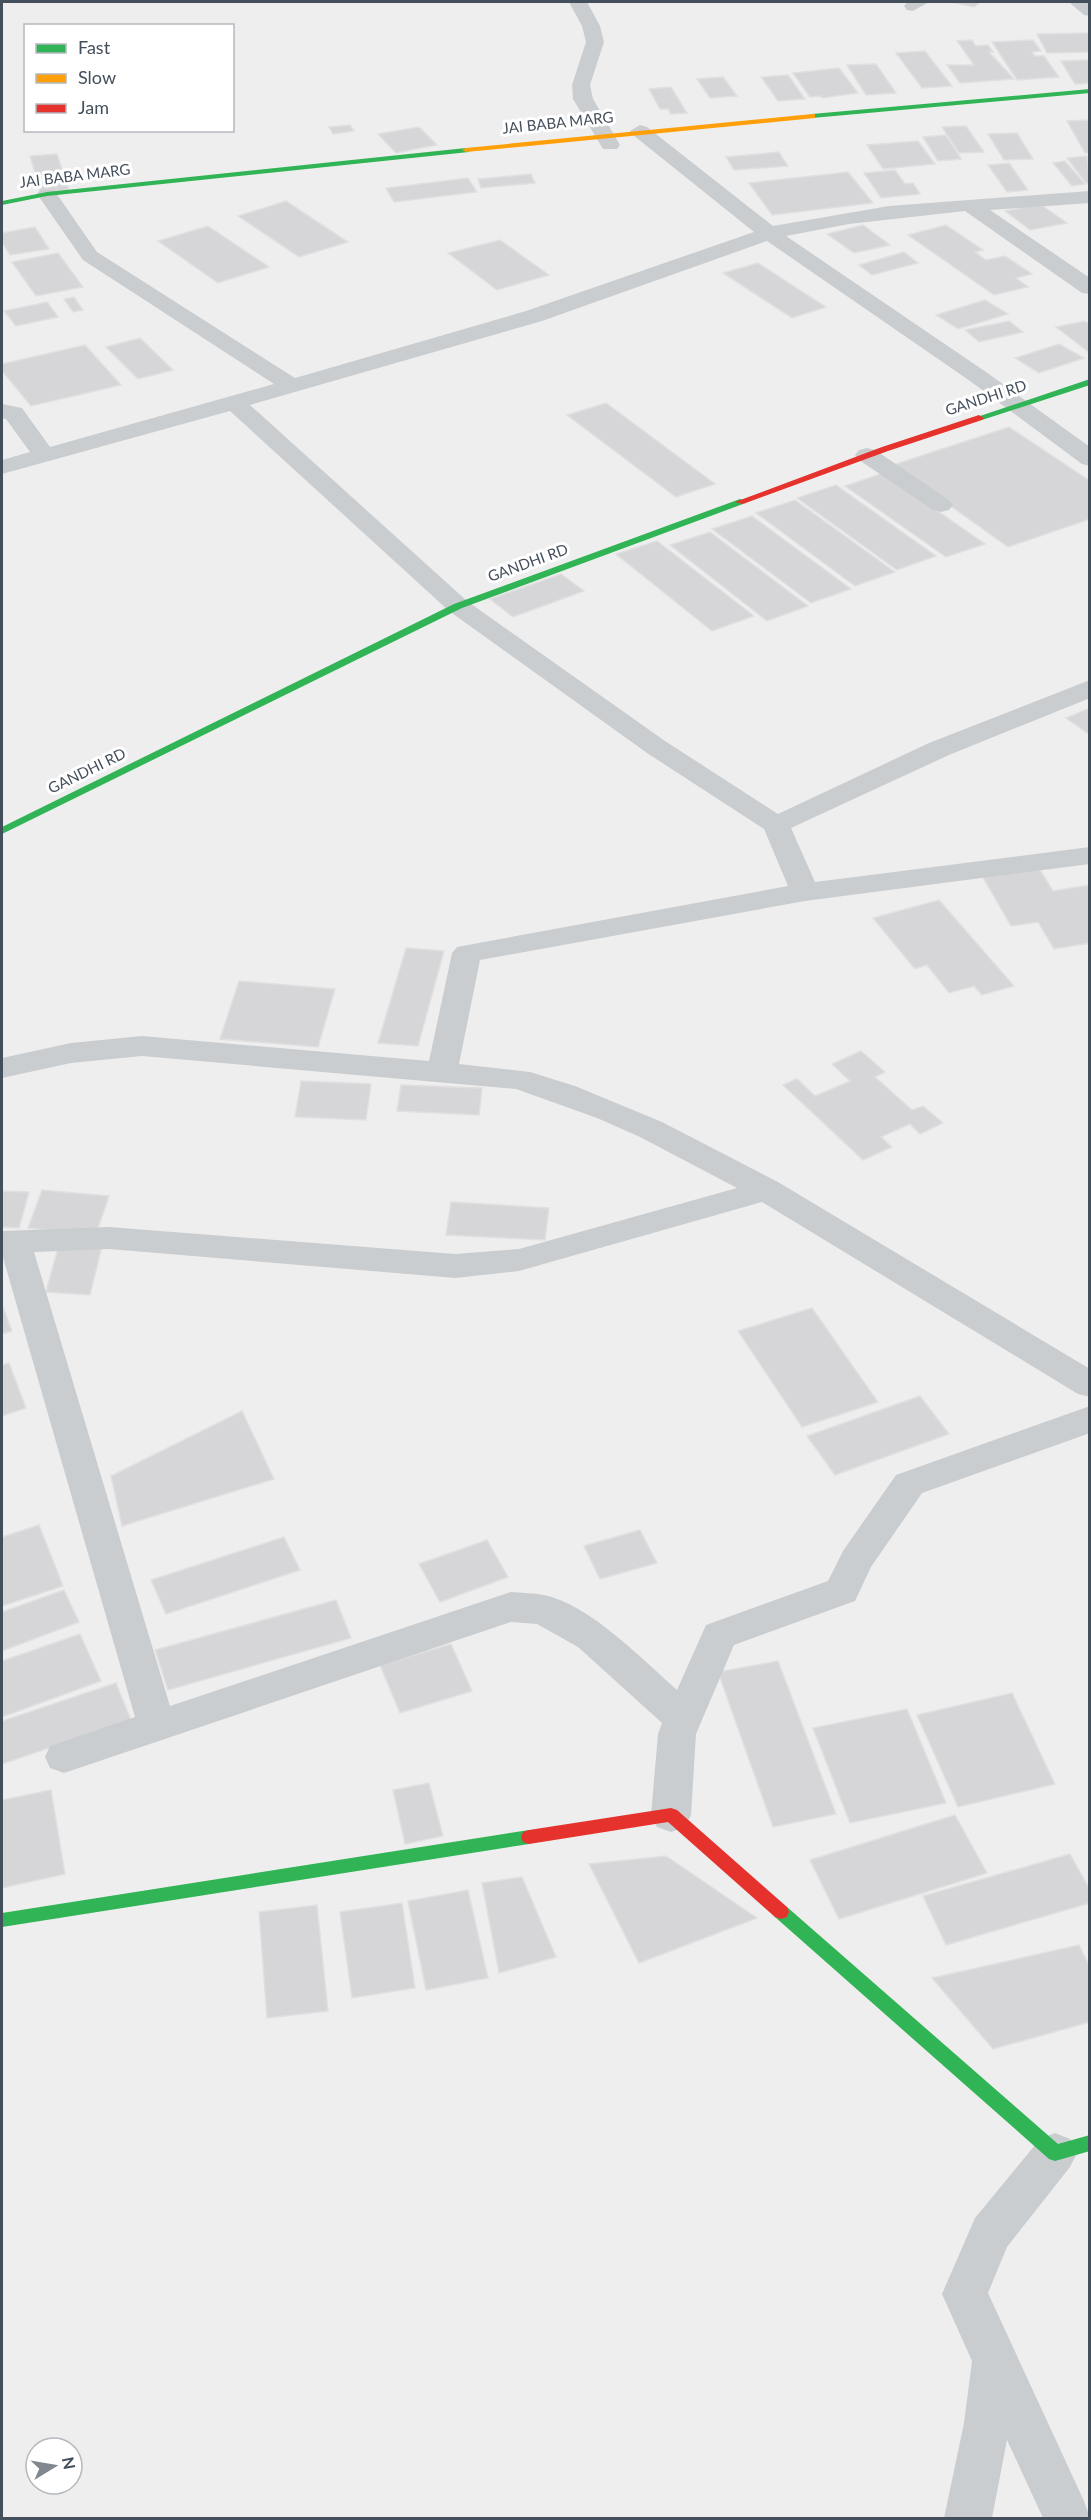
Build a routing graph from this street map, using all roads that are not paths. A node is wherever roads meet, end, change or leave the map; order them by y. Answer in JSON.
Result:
{"nodes":[{"id":1,"x":578,"y":2,"type":"edge"},
{"id":2,"x":1078,"y":2,"type":"edge"},
{"id":3,"x":1089,"y":11,"type":"edge"},
{"id":4,"x":1089,"y":91,"type":"edge"},
{"id":5,"x":885,"y":124,"type":"dead end"},
{"id":6,"x":646,"y":136,"type":"junction"},
{"id":7,"x":608,"y":140,"type":"junction"},
{"id":8,"x":1089,"y":196,"type":"edge"},
{"id":9,"x":50,"y":200,"type":"junction"},
{"id":10,"x":3,"y":203,"type":"edge"},
{"id":11,"x":971,"y":206,"type":"junction"},
{"id":12,"x":770,"y":233,"type":"junction"},
{"id":13,"x":1089,"y":288,"type":"edge"},
{"id":14,"x":1089,"y":382,"type":"edge"},
{"id":15,"x":292,"y":386,"type":"junction"},
{"id":16,"x":234,"y":403,"type":"junction"},
{"id":17,"x":1019,"y":404,"type":"junction"},
{"id":18,"x":2,"y":411,"type":"edge"},
{"id":19,"x":44,"y":455,"type":"junction"},
{"id":20,"x":867,"y":455,"type":"junction"},
{"id":21,"x":1089,"y":459,"type":"edge"},
{"id":22,"x":2,"y":467,"type":"edge"},
{"id":23,"x":941,"y":505,"type":"dead end"},
{"id":24,"x":458,"y":606,"type":"junction"},
{"id":25,"x":1089,"y":688,"type":"edge"},
{"id":26,"x":776,"y":825,"type":"junction"},
{"id":27,"x":2,"y":831,"type":"edge"},
{"id":28,"x":1089,"y":855,"type":"edge"},
{"id":29,"x":805,"y":892,"type":"junction"},
{"id":30,"x":2,"y":1068,"type":"edge"},
{"id":31,"x":442,"y":1072,"type":"junction"},
{"id":32,"x":767,"y":1190,"type":"junction"},
{"id":33,"x":8,"y":1242,"type":"edge"},
{"id":34,"x":1089,"y":1385,"type":"edge"},
{"id":35,"x":1089,"y":1419,"type":"edge"},
{"id":36,"x":684,"y":1719,"type":"junction"},
{"id":37,"x":157,"y":1726,"type":"junction"},
{"id":38,"x":64,"y":1757,"type":"dead end"},
{"id":39,"x":671,"y":1815,"type":"junction"},
{"id":40,"x":2,"y":1920,"type":"edge"},
{"id":41,"x":1072,"y":2148,"type":"edge"},
{"id":42,"x":995,"y":2361,"type":"junction"},
{"id":43,"x":968,"y":2518,"type":"edge"},
{"id":44,"x":1067,"y":2518,"type":"edge"}],
"edges":[{"from":1,"to":7,"type":"street"},
{"from":2,"to":3,"type":"street"},
{"from":4,"to":6,"type":"street","name":"JAI BABA MARG"},
{"from":5,"to":6,"type":"street","name":"JAI BABA MARG"},
{"from":6,"to":7,"type":"street","name":"JAI BABA MARG"},
{"from":6,"to":12,"type":"street"},
{"from":7,"to":9,"type":"street","name":"JAI BABA MARG"},
{"from":8,"to":11,"type":"street"},
{"from":9,"to":10,"type":"street","name":"JAI BABA MARG"},
{"from":9,"to":15,"type":"street"},
{"from":11,"to":12,"type":"street"},
{"from":11,"to":13,"type":"street"},
{"from":12,"to":15,"type":"street"},
{"from":12,"to":17,"type":"street"},
{"from":14,"to":17,"type":"street","name":"GANDHI RD"},
{"from":15,"to":16,"type":"street"},
{"from":16,"to":19,"type":"street"},
{"from":16,"to":24,"type":"street"},
{"from":17,"to":20,"type":"street","name":"GANDHI RD"},
{"from":17,"to":21,"type":"street"},
{"from":18,"to":19,"type":"street"},
{"from":19,"to":22,"type":"street"},
{"from":20,"to":23,"type":"street"},
{"from":20,"to":24,"type":"street","name":"GANDHI RD"},
{"from":24,"to":26,"type":"street"},
{"from":24,"to":27,"type":"street","name":"GANDHI RD"},
{"from":25,"to":26,"type":"street"},
{"from":26,"to":29,"type":"street"},
{"from":28,"to":29,"type":"street"},
{"from":29,"to":31,"type":"street"},
{"from":30,"to":31,"type":"street"},
{"from":31,"to":32,"type":"street"},
{"from":32,"to":33,"type":"street"},
{"from":32,"to":34,"type":"street"},
{"from":33,"to":37,"type":"street"},
{"from":35,"to":36,"type":"street"},
{"from":36,"to":37,"type":"street"},
{"from":36,"to":39,"type":"street"},
{"from":37,"to":38,"type":"street"},
{"from":39,"to":40,"type":"street"},
{"from":39,"to":41,"type":"street"},
{"from":41,"to":42,"type":"street"},
{"from":42,"to":43,"type":"street"},
{"from":42,"to":44,"type":"street"}]}
